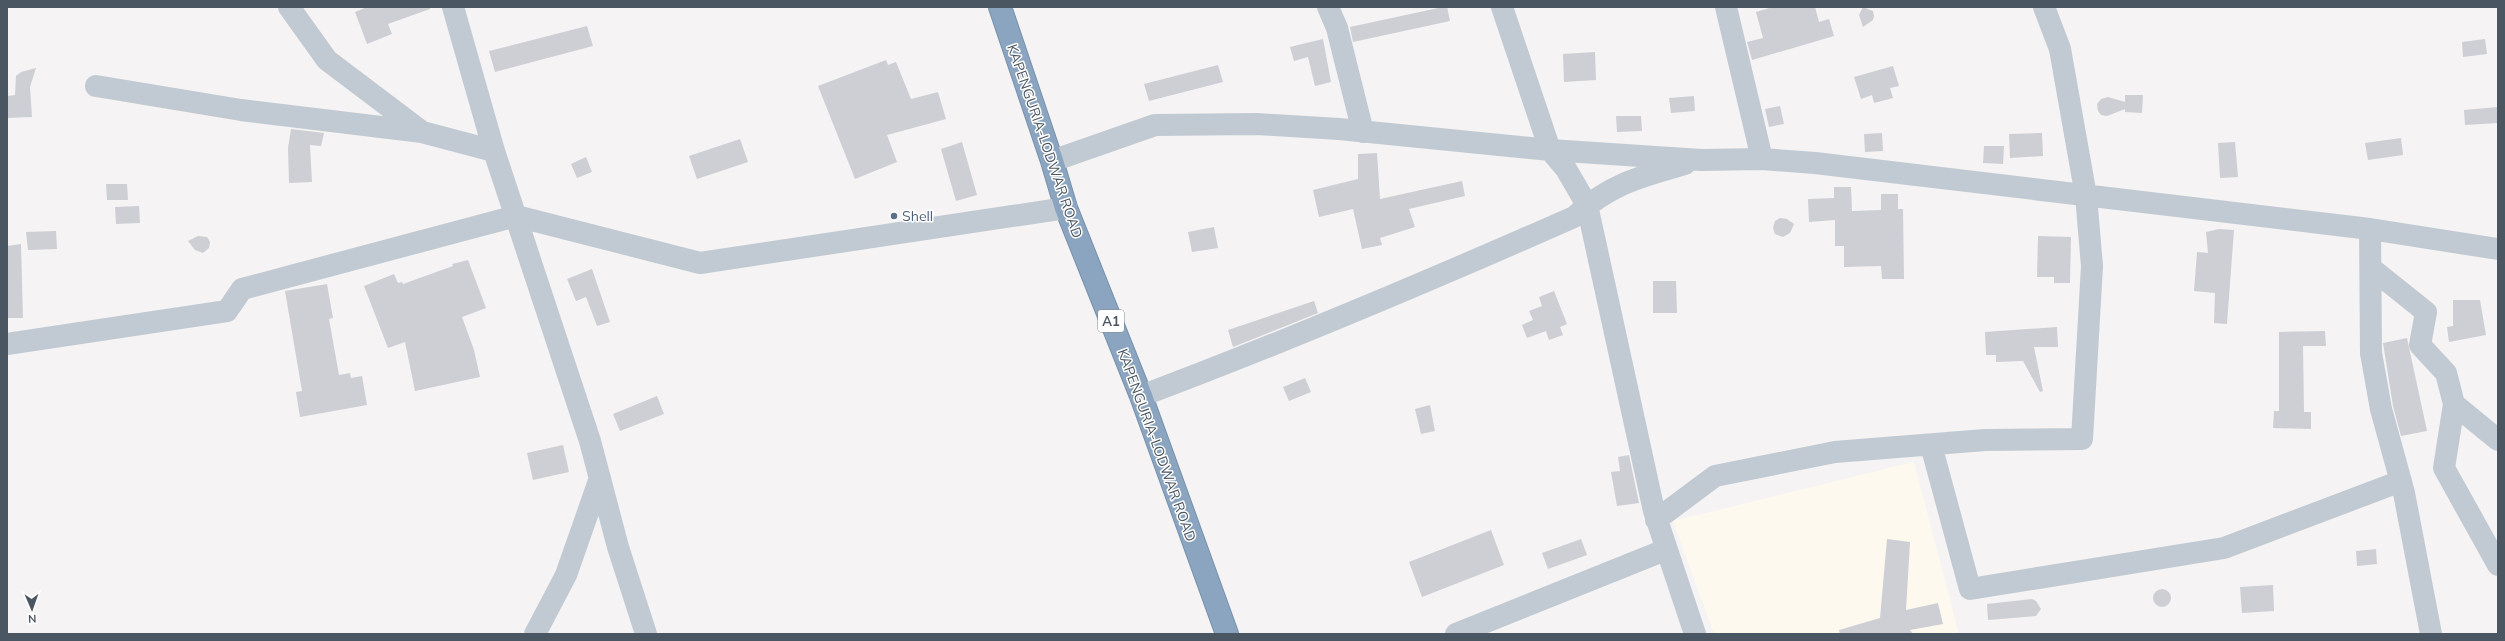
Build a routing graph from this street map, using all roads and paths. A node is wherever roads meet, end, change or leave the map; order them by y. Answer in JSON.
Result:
{"nodes":[{"id":1,"x":289,"y":7,"type":"edge"},
{"id":2,"x":453,"y":7,"type":"edge"},
{"id":3,"x":1000,"y":7,"type":"edge"},
{"id":4,"x":1328,"y":7,"type":"edge"},
{"id":5,"x":1502,"y":7,"type":"edge"},
{"id":6,"x":1726,"y":7,"type":"edge"},
{"id":7,"x":2044,"y":7,"type":"edge"},
{"id":8,"x":96,"y":86,"type":"dead end"},
{"id":9,"x":422,"y":132,"type":"junction"},
{"id":10,"x":1363,"y":132,"type":"junction"},
{"id":11,"x":1550,"y":150,"type":"junction"},
{"id":12,"x":494,"y":151,"type":"junction"},
{"id":13,"x":1762,"y":159,"type":"junction"},
{"id":14,"x":1701,"y":160,"type":"junction"},
{"id":15,"x":1052,"y":161,"type":"junction"},
{"id":16,"x":2086,"y":196,"type":"junction"},
{"id":17,"x":1587,"y":205,"type":"junction"},
{"id":18,"x":1066,"y":208,"type":"junction"},
{"id":19,"x":516,"y":216,"type":"junction"},
{"id":20,"x":2370,"y":229,"type":"junction"},
{"id":21,"x":2498,"y":249,"type":"edge"},
{"id":22,"x":2370,"y":268,"type":"junction"},
{"id":23,"x":7,"y":344,"type":"edge"},
{"id":24,"x":1141,"y":396,"type":"junction"},
{"id":25,"x":2454,"y":404,"type":"junction"},
{"id":26,"x":2498,"y":440,"type":"edge"},
{"id":27,"x":1931,"y":445,"type":"junction"},
{"id":28,"x":600,"y":478,"type":"junction"},
{"id":29,"x":2401,"y":481,"type":"junction"},
{"id":30,"x":1656,"y":520,"type":"junction"},
{"id":31,"x":1665,"y":550,"type":"junction"},
{"id":32,"x":2498,"y":565,"type":"edge"},
{"id":33,"x":534,"y":634,"type":"edge"},
{"id":34,"x":646,"y":634,"type":"edge"},
{"id":35,"x":1227,"y":634,"type":"edge"},
{"id":36,"x":1456,"y":634,"type":"edge"},
{"id":37,"x":1695,"y":634,"type":"edge"},
{"id":38,"x":2431,"y":634,"type":"edge"}],
"edges":[{"from":1,"to":9,"type":"street"},
{"from":2,"to":12,"type":"street"},
{"from":3,"to":15,"type":"highway","name":"KAPENGURIA-LODWAR ROAD","number":"A1"},
{"from":4,"to":10,"type":"street"},
{"from":5,"to":11,"type":"street"},
{"from":6,"to":13,"type":"street"},
{"from":7,"to":16,"type":"street"},
{"from":8,"to":9,"type":"street"},
{"from":9,"to":12,"type":"street"},
{"from":10,"to":11,"type":"street"},
{"from":10,"to":15,"type":"street"},
{"from":11,"to":14,"type":"street"},
{"from":11,"to":17,"type":"street"},
{"from":12,"to":19,"type":"street"},
{"from":13,"to":14,"type":"street"},
{"from":13,"to":16,"type":"street"},
{"from":14,"to":17,"type":"street"},
{"from":15,"to":18,"type":"highway","name":"KAPENGURIA-LODWAR ROAD","number":"A1"},
{"from":16,"to":20,"type":"street"},
{"from":16,"to":27,"type":"street"},
{"from":17,"to":24,"type":"street"},
{"from":17,"to":30,"type":"street"},
{"from":18,"to":19,"type":"street"},
{"from":18,"to":24,"type":"highway","name":"KAPENGURIA-LODWAR ROAD","number":"A1"},
{"from":19,"to":23,"type":"street"},
{"from":19,"to":28,"type":"street"},
{"from":20,"to":21,"type":"street"},
{"from":20,"to":22,"type":"street"},
{"from":22,"to":25,"type":"street"},
{"from":22,"to":29,"type":"street"},
{"from":24,"to":35,"type":"highway","name":"KAPENGURIA-LODWAR ROAD","number":"A1"},
{"from":25,"to":26,"type":"street"},
{"from":25,"to":32,"type":"street"},
{"from":27,"to":29,"type":"street"},
{"from":27,"to":30,"type":"street"},
{"from":28,"to":33,"type":"street"},
{"from":28,"to":34,"type":"street"},
{"from":29,"to":38,"type":"street"},
{"from":30,"to":31,"type":"street"},
{"from":31,"to":36,"type":"street"},
{"from":31,"to":37,"type":"street"}]}
